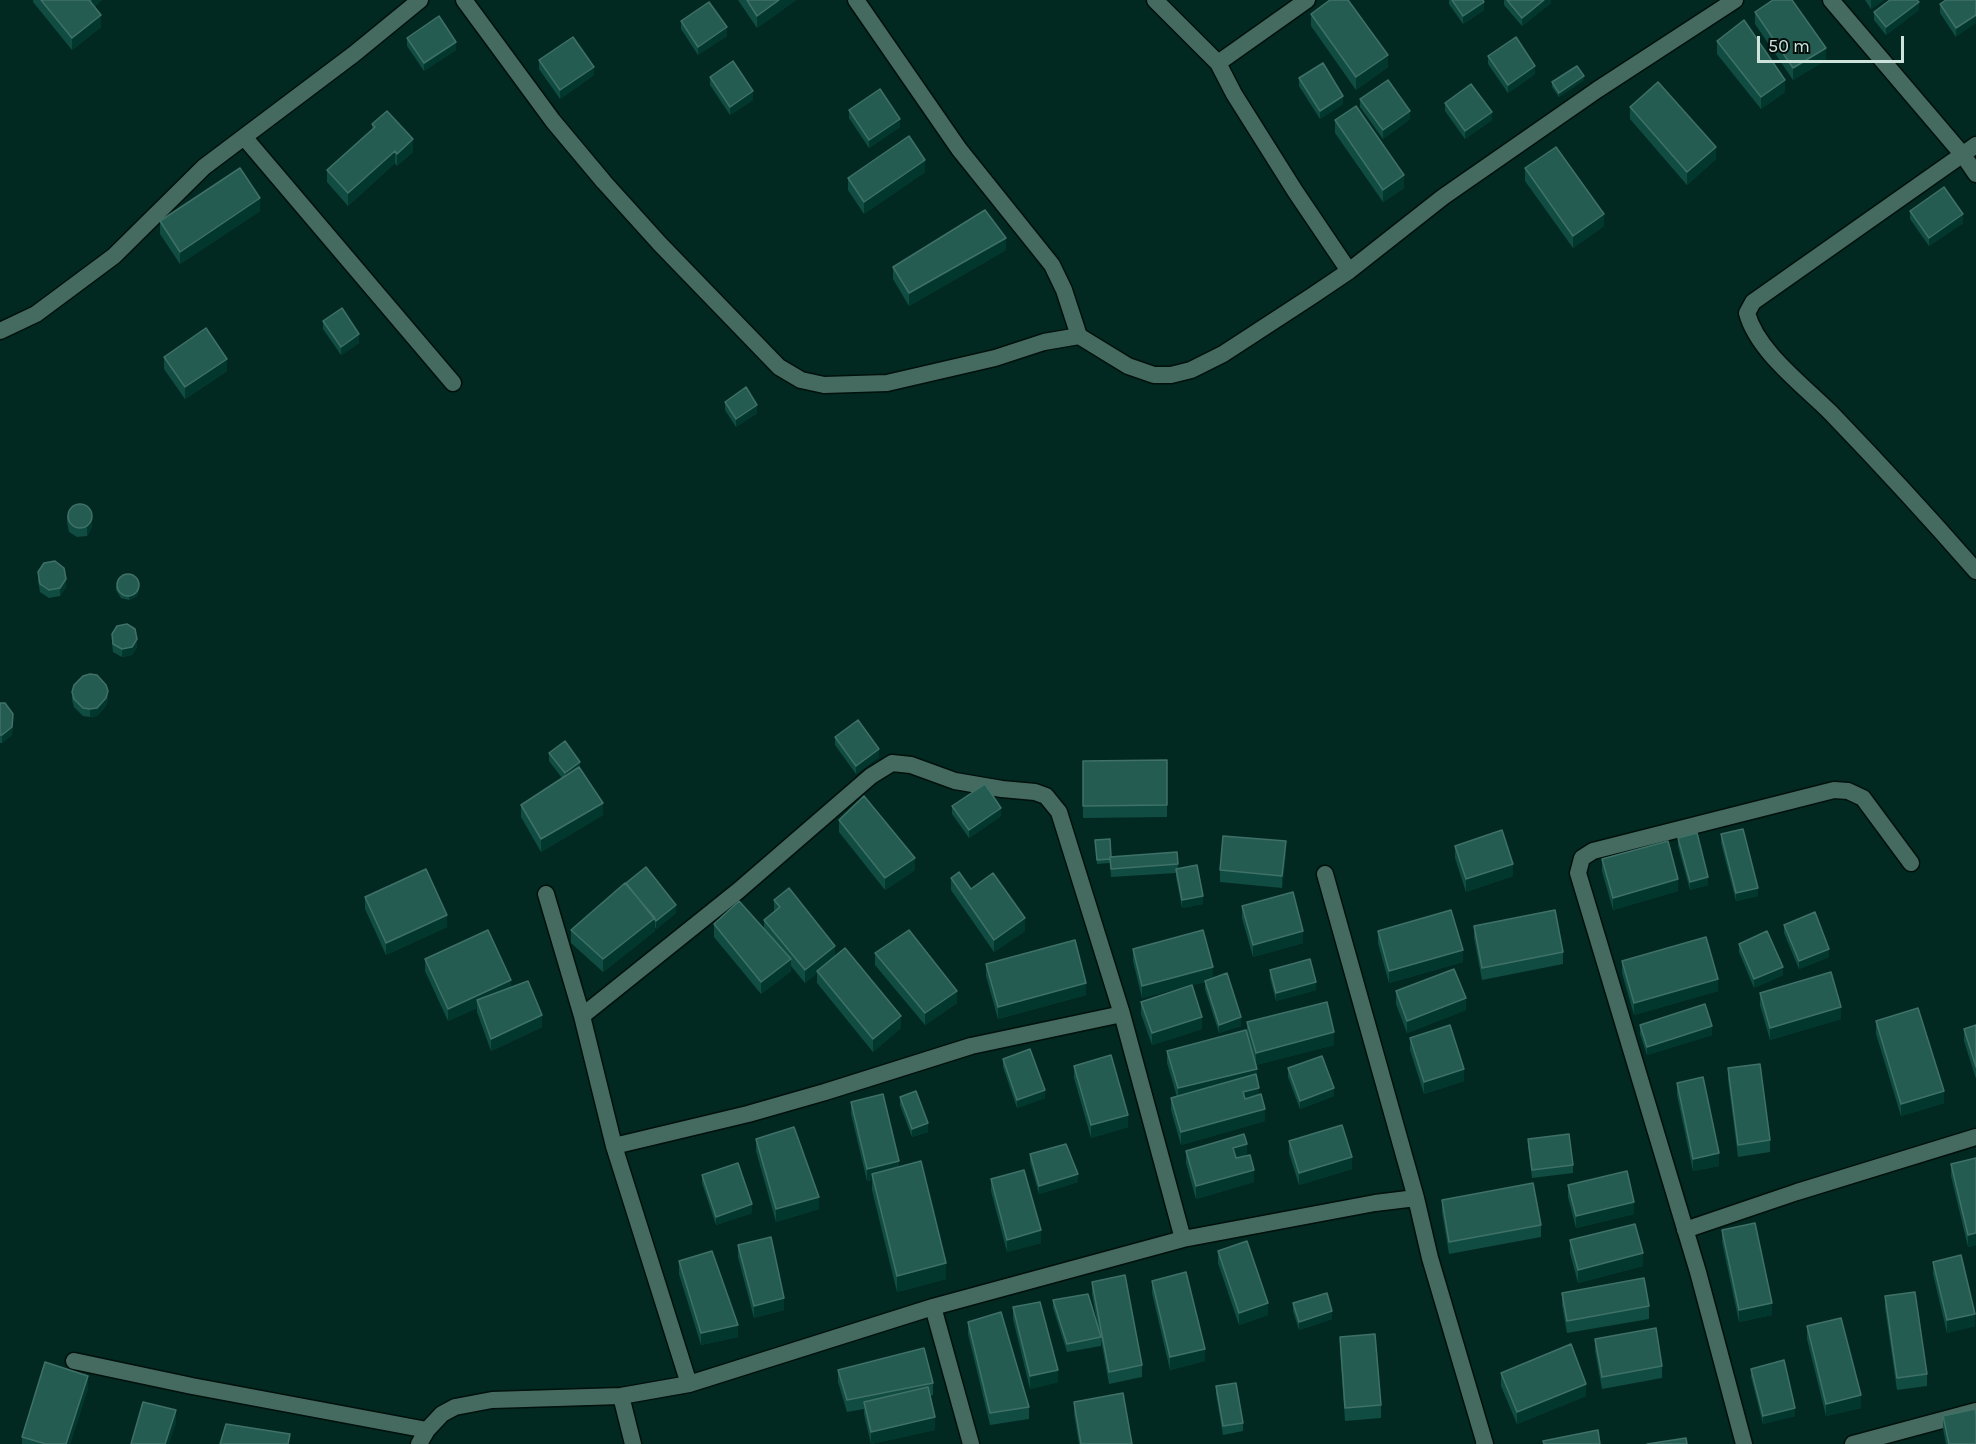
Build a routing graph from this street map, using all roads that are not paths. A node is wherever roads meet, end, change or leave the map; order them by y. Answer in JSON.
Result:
{"nodes":[{"id":1,"x":420,"y":0,"type":"edge"},
{"id":2,"x":464,"y":0,"type":"edge"},
{"id":3,"x":856,"y":0,"type":"edge"},
{"id":4,"x":1155,"y":0,"type":"edge"},
{"id":5,"x":1307,"y":0,"type":"edge"},
{"id":6,"x":1736,"y":0,"type":"edge"},
{"id":7,"x":1832,"y":0,"type":"edge"},
{"id":8,"x":1218,"y":63,"type":"junction"},
{"id":9,"x":244,"y":137,"type":"junction"},
{"id":10,"x":1970,"y":150,"type":"edge"},
{"id":11,"x":1976,"y":174,"type":"edge"},
{"id":12,"x":1349,"y":271,"type":"junction"},
{"id":13,"x":0,"y":331,"type":"edge"},
{"id":14,"x":1079,"y":336,"type":"junction"},
{"id":15,"x":453,"y":383,"type":"dead end"},
{"id":16,"x":1976,"y":571,"type":"edge"},
{"id":17,"x":1911,"y":863,"type":"dead end"},
{"id":18,"x":1325,"y":874,"type":"dead end"},
{"id":19,"x":546,"y":894,"type":"dead end"},
{"id":20,"x":1122,"y":1014,"type":"junction"},
{"id":21,"x":582,"y":1016,"type":"junction"},
{"id":22,"x":1976,"y":1137,"type":"edge"},
{"id":23,"x":614,"y":1146,"type":"junction"},
{"id":24,"x":1416,"y":1198,"type":"junction"},
{"id":25,"x":1685,"y":1230,"type":"junction"},
{"id":26,"x":1183,"y":1239,"type":"junction"},
{"id":27,"x":933,"y":1307,"type":"junction"},
{"id":28,"x":74,"y":1362,"type":"dead end"},
{"id":29,"x":689,"y":1384,"type":"junction"},
{"id":30,"x":621,"y":1396,"type":"junction"},
{"id":31,"x":1976,"y":1411,"type":"edge"},
{"id":32,"x":423,"y":1437,"type":"edge"},
{"id":33,"x":633,"y":1444,"type":"edge"},
{"id":34,"x":971,"y":1444,"type":"edge"},
{"id":35,"x":1485,"y":1444,"type":"edge"},
{"id":36,"x":1744,"y":1444,"type":"edge"},
{"id":37,"x":1853,"y":1444,"type":"edge"}],
"edges":[{"from":1,"to":9,"type":"street"},
{"from":2,"to":14,"type":"street"},
{"from":3,"to":14,"type":"street"},
{"from":4,"to":8,"type":"street"},
{"from":5,"to":8,"type":"street"},
{"from":6,"to":12,"type":"street"},
{"from":7,"to":10,"type":"street"},
{"from":8,"to":12,"type":"street"},
{"from":9,"to":13,"type":"street"},
{"from":9,"to":15,"type":"street"},
{"from":10,"to":11,"type":"street"},
{"from":10,"to":16,"type":"street"},
{"from":12,"to":14,"type":"street"},
{"from":17,"to":25,"type":"street"},
{"from":18,"to":24,"type":"street"},
{"from":19,"to":21,"type":"street"},
{"from":20,"to":21,"type":"street"},
{"from":20,"to":23,"type":"street"},
{"from":20,"to":26,"type":"street"},
{"from":21,"to":23,"type":"street"},
{"from":22,"to":25,"type":"street"},
{"from":23,"to":29,"type":"street"},
{"from":24,"to":26,"type":"street"},
{"from":24,"to":35,"type":"street"},
{"from":25,"to":36,"type":"street"},
{"from":26,"to":27,"type":"street"},
{"from":27,"to":29,"type":"street"},
{"from":27,"to":34,"type":"street"},
{"from":28,"to":32,"type":"street"},
{"from":29,"to":30,"type":"street"},
{"from":30,"to":32,"type":"street"},
{"from":30,"to":33,"type":"street"},
{"from":31,"to":37,"type":"street"}]}
